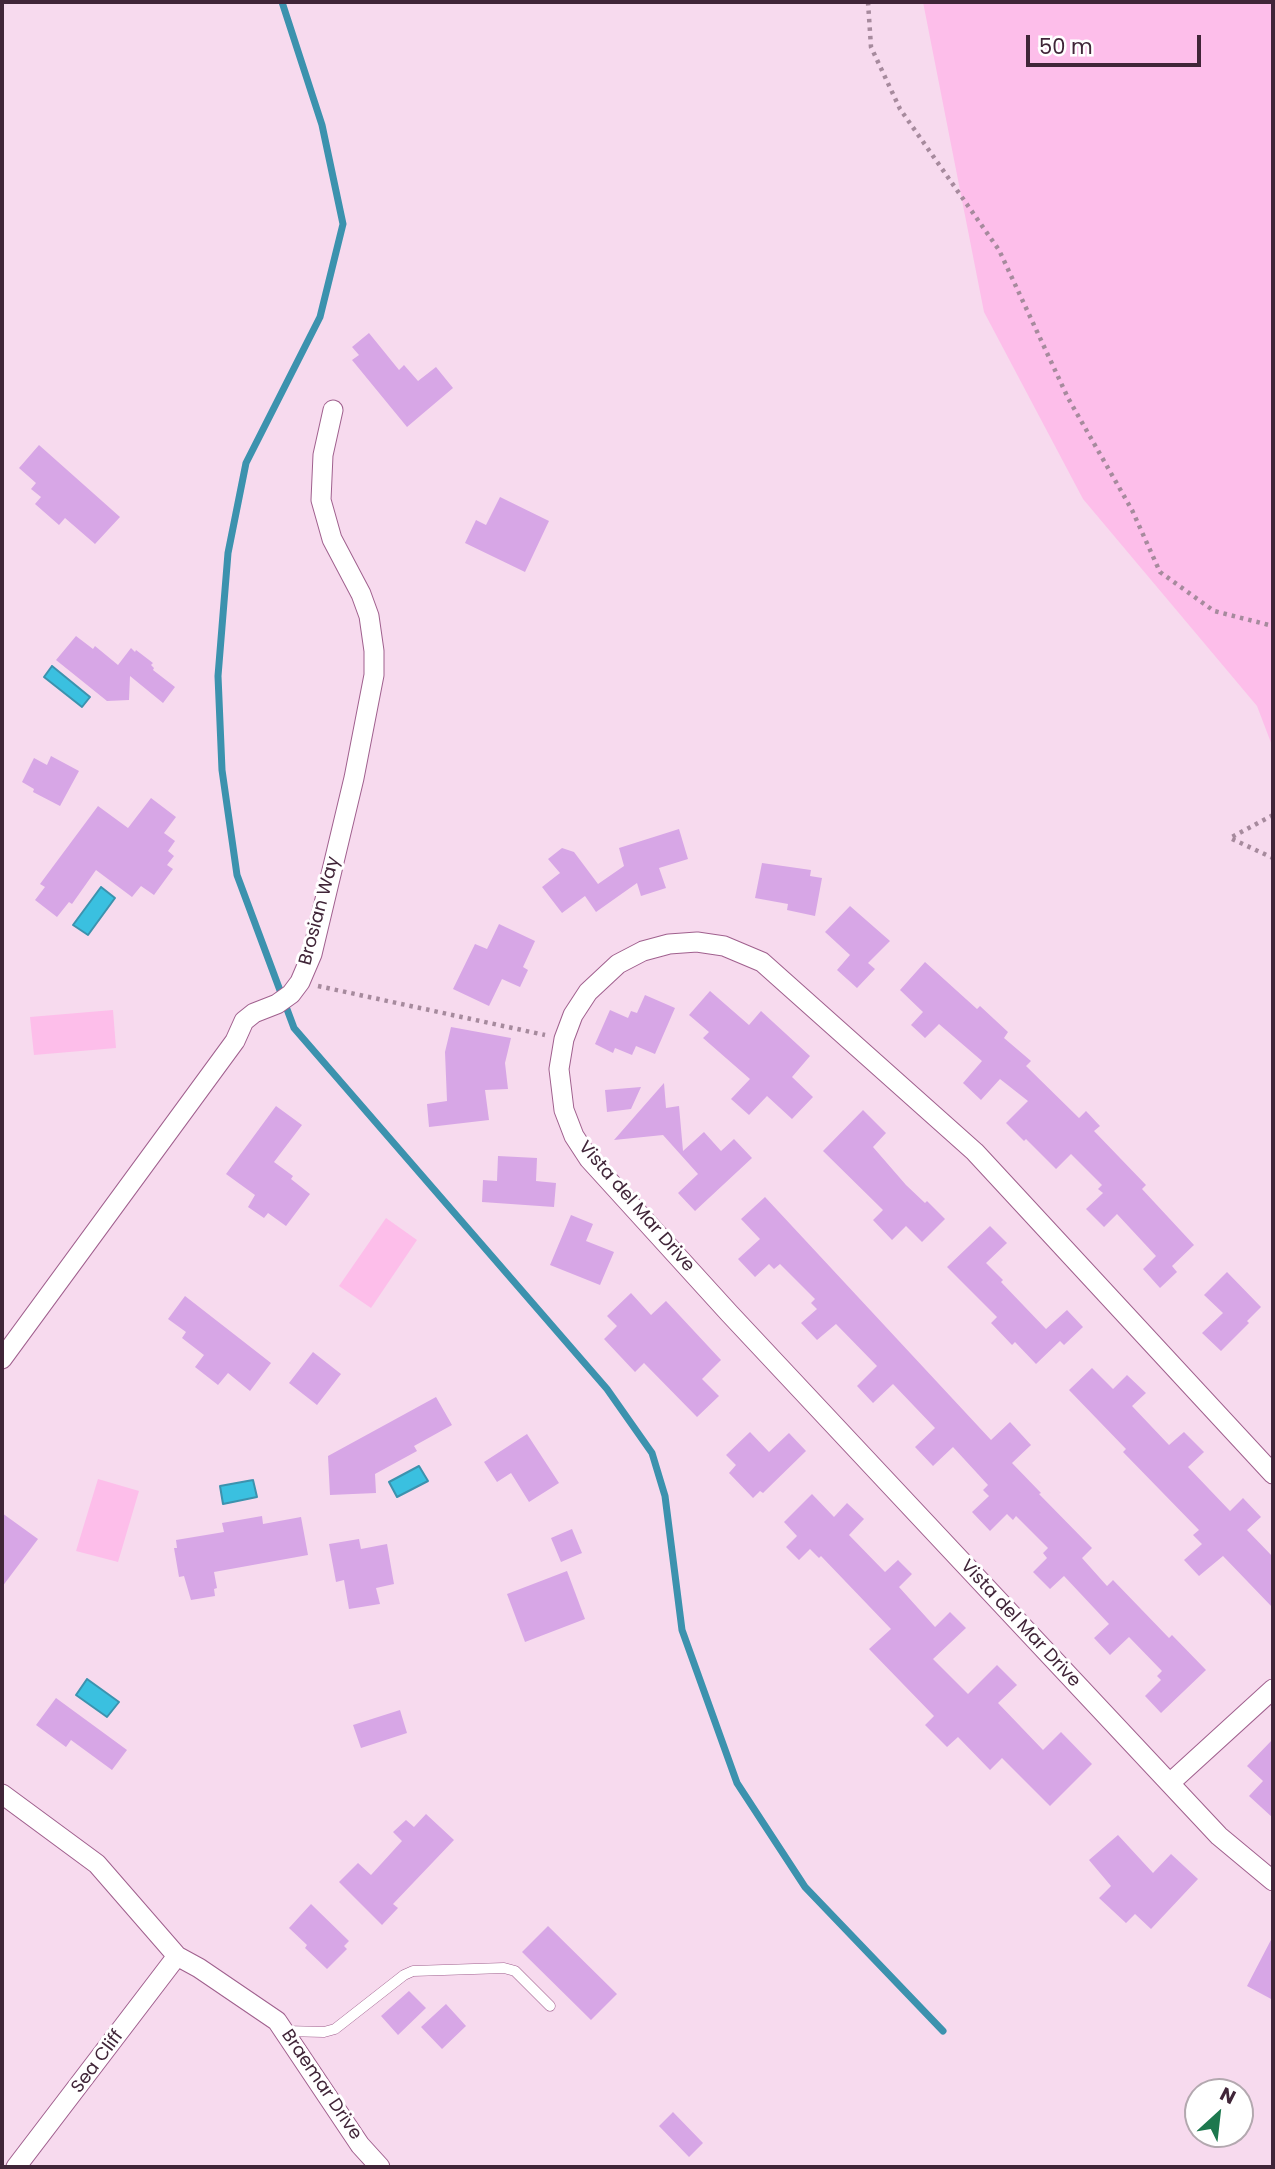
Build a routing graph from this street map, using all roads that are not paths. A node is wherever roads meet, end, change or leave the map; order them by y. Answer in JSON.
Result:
{"nodes":[{"id":1,"x":333,"y":410,"type":"dead end"},
{"id":2,"x":2,"y":1359,"type":"edge"},
{"id":3,"x":1273,"y":1474,"type":"edge"},
{"id":4,"x":1273,"y":1689,"type":"edge"},
{"id":5,"x":1170,"y":1783,"type":"junction"},
{"id":6,"x":2,"y":1794,"type":"edge"},
{"id":7,"x":1273,"y":1881,"type":"edge"},
{"id":8,"x":177,"y":1956,"type":"junction"},
{"id":9,"x":550,"y":2006,"type":"dead end"},
{"id":10,"x":284,"y":2031,"type":"junction"},
{"id":11,"x":16,"y":2167,"type":"edge"},
{"id":12,"x":380,"y":2167,"type":"edge"}],
"edges":[{"from":1,"to":2,"type":"street","name":"Brosian Way"},
{"from":3,"to":5,"type":"street","name":"Vista del Mar Drive"},
{"from":4,"to":5,"type":"street"},
{"from":5,"to":7,"type":"street","name":"Vista del Mar Drive"},
{"from":6,"to":8,"type":"street","name":"Braemar Drive"},
{"from":8,"to":10,"type":"street","name":"Braemar Drive"},
{"from":8,"to":11,"type":"street","name":"Sea Cliff"},
{"from":9,"to":10,"type":"lane"},
{"from":10,"to":12,"type":"street","name":"Braemar Drive"}]}
